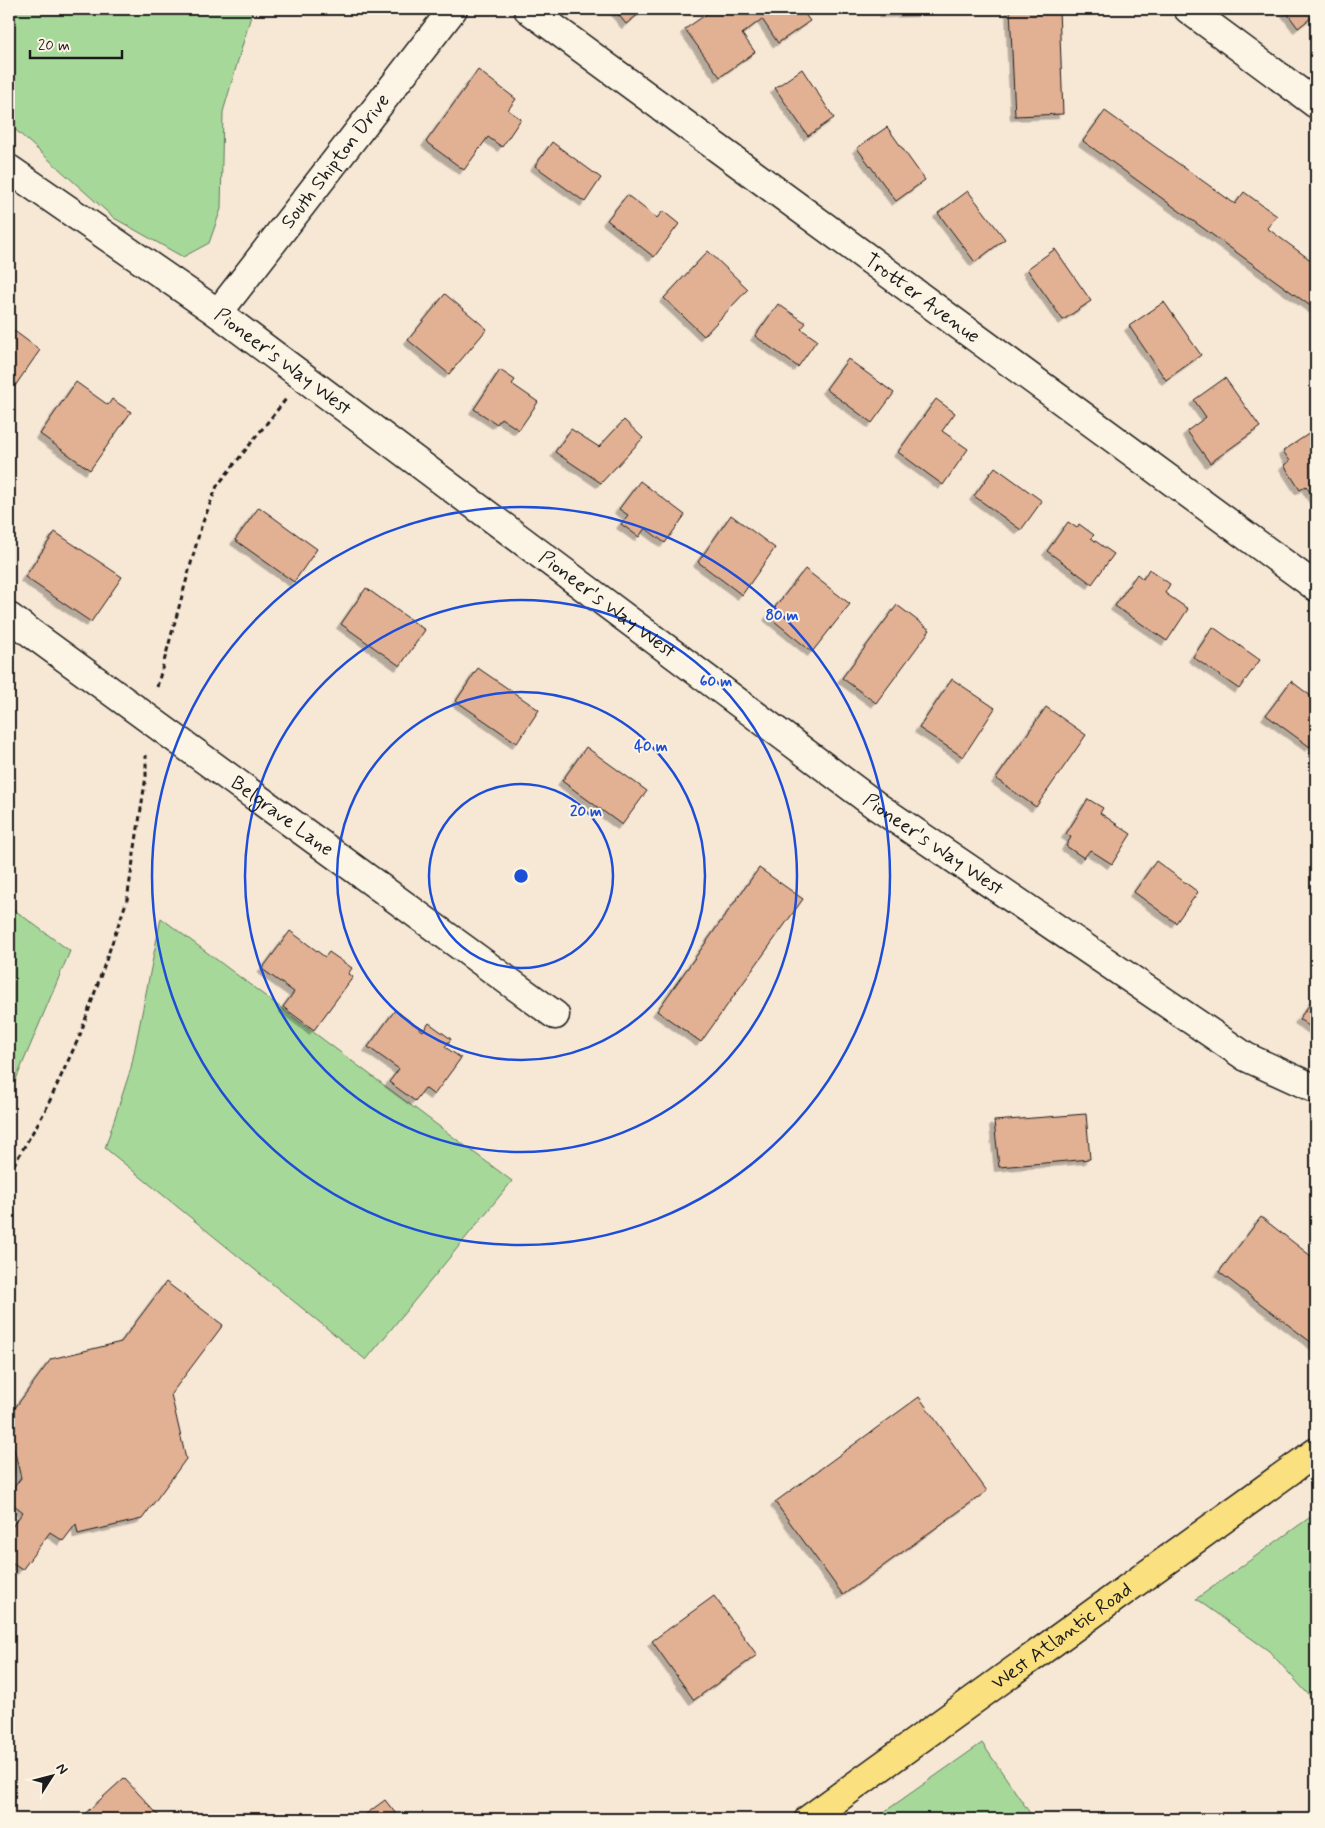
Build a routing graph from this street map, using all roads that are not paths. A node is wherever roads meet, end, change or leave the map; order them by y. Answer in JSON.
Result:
{"nodes":[{"id":1,"x":453,"y":9,"type":"edge"},
{"id":2,"x":528,"y":9,"type":"edge"},
{"id":3,"x":1188,"y":9,"type":"edge"},
{"id":4,"x":1316,"y":104,"type":"edge"},
{"id":5,"x":9,"y":169,"type":"edge"},
{"id":6,"x":218,"y":312,"type":"junction"},
{"id":7,"x":1316,"y":587,"type":"edge"},
{"id":8,"x":9,"y":618,"type":"edge"},
{"id":9,"x":555,"y":1015,"type":"dead end"},
{"id":10,"x":1316,"y":1089,"type":"edge"},
{"id":11,"x":1316,"y":1452,"type":"edge"},
{"id":12,"x":809,"y":1819,"type":"edge"}],
"edges":[{"from":1,"to":6,"type":"street","name":"South Shipton Drive"},
{"from":2,"to":7,"type":"street","name":"Trotter Avenue"},
{"from":3,"to":4,"type":"street"},
{"from":5,"to":6,"type":"street","name":"Pioneer's Way West"},
{"from":6,"to":10,"type":"street","name":"Pioneer's Way West"},
{"from":8,"to":9,"type":"street","name":"Belgrave Lane"},
{"from":11,"to":12,"type":"main road","name":"West Atlantic Road"}]}
